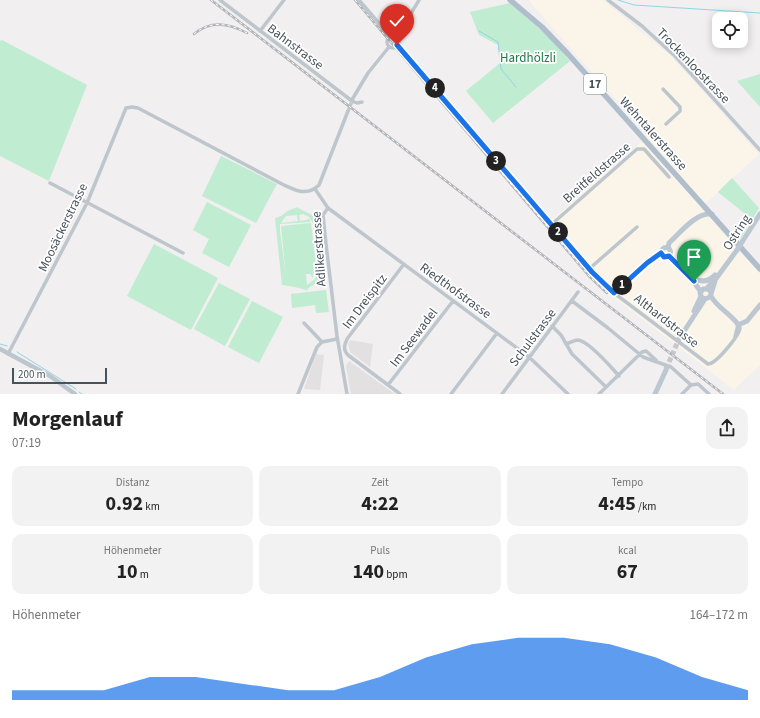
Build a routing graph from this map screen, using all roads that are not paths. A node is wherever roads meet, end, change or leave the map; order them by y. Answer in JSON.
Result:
{"nodes":[{"id":1,"x":220,"y":0,"type":"edge"},
{"id":2,"x":284,"y":0,"type":"edge"},
{"id":3,"x":359,"y":0,"type":"edge"},
{"id":4,"x":419,"y":0,"type":"edge"},
{"id":5,"x":510,"y":0,"type":"edge"},
{"id":6,"x":608,"y":0,"type":"edge"},
{"id":7,"x":260,"y":31,"type":"junction"},
{"id":8,"x":390,"y":36,"type":"junction"},
{"id":9,"x":397,"y":37,"type":"junction"},
{"id":10,"x":397,"y":45,"type":"junction"},
{"id":11,"x":390,"y":47,"type":"junction"},
{"id":12,"x":663,"y":89,"type":"dead end"},
{"id":13,"x":353,"y":98,"type":"tunnel mouth"},
{"id":14,"x":362,"y":102,"type":"dead end"},
{"id":15,"x":348,"y":111,"type":"tunnel mouth"},
{"id":16,"x":666,"y":124,"type":"dead end"},
{"id":17,"x":760,"y":150,"type":"edge"},
{"id":18,"x":669,"y":177,"type":"dead end"},
{"id":19,"x":50,"y":183,"type":"dead end"},
{"id":20,"x":315,"y":189,"type":"junction"},
{"id":21,"x":699,"y":200,"type":"junction"},
{"id":22,"x":87,"y":203,"type":"junction"},
{"id":23,"x":328,"y":208,"type":"junction"},
{"id":24,"x":712,"y":214,"type":"junction"},
{"id":25,"x":760,"y":214,"type":"edge"},
{"id":26,"x":699,"y":217,"type":"junction"},
{"id":27,"x":552,"y":224,"type":"junction"},
{"id":28,"x":636,"y":227,"type":"dead end"},
{"id":29,"x":668,"y":248,"type":"junction"},
{"id":30,"x":183,"y":253,"type":"dead end"},
{"id":31,"x":661,"y":253,"type":"junction"},
{"id":32,"x":669,"y":256,"type":"junction"},
{"id":33,"x":404,"y":264,"type":"junction"},
{"id":34,"x":726,"y":266,"type":"junction"},
{"id":35,"x":589,"y":269,"type":"junction"},
{"id":36,"x":760,"y":269,"type":"edge"},
{"id":37,"x":692,"y":279,"type":"junction"},
{"id":38,"x":578,"y":292,"type":"dead end"},
{"id":39,"x":614,"y":293,"type":"junction"},
{"id":40,"x":706,"y":294,"type":"junction"},
{"id":41,"x":453,"y":301,"type":"junction"},
{"id":42,"x":572,"y":301,"type":"junction"},
{"id":43,"x":760,"y":305,"type":"edge"},
{"id":44,"x":304,"y":323,"type":"dead end"},
{"id":45,"x":738,"y":325,"type":"junction"},
{"id":46,"x":552,"y":326,"type":"junction"},
{"id":47,"x":497,"y":333,"type":"junction"},
{"id":48,"x":679,"y":338,"type":"tunnel mouth"},
{"id":49,"x":337,"y":339,"type":"junction"},
{"id":50,"x":322,"y":342,"type":"junction"},
{"id":51,"x":566,"y":344,"type":"junction"},
{"id":52,"x":0,"y":349,"type":"edge"},
{"id":53,"x":8,"y":354,"type":"junction"},
{"id":54,"x":641,"y":354,"type":"junction"},
{"id":55,"x":530,"y":357,"type":"junction"},
{"id":56,"x":666,"y":370,"type":"tunnel mouth"},
{"id":57,"x":618,"y":376,"type":"junction"},
{"id":58,"x":388,"y":385,"type":"junction"},
{"id":59,"x":691,"y":385,"type":"junction"},
{"id":60,"x":606,"y":387,"type":"junction"},
{"id":61,"x":75,"y":394,"type":"edge"},
{"id":62,"x":298,"y":394,"type":"edge"},
{"id":63,"x":347,"y":394,"type":"edge"},
{"id":64,"x":400,"y":394,"type":"edge"},
{"id":65,"x":451,"y":394,"type":"edge"},
{"id":66,"x":502,"y":394,"type":"edge"},
{"id":67,"x":568,"y":394,"type":"edge"},
{"id":68,"x":599,"y":394,"type":"edge"},
{"id":69,"x":655,"y":394,"type":"edge"},
{"id":70,"x":682,"y":394,"type":"edge"},
{"id":71,"x":709,"y":394,"type":"edge"}],
"edges":[{"from":1,"to":7,"type":"street","name":"Bahnstrasse"},
{"from":2,"to":7,"type":"street"},
{"from":3,"to":8,"type":"street"},
{"from":4,"to":9,"type":"street"},
{"from":5,"to":21,"type":"main road","name":"Wehntalerstrasse","number":"17"},
{"from":6,"to":17,"type":"street","name":"Trockenloostrasse"},
{"from":7,"to":14,"type":"street","name":"Bahnstrasse"},
{"from":8,"to":9,"type":"street"},
{"from":8,"to":11,"type":"street"},
{"from":9,"to":10,"type":"street"},
{"from":10,"to":11,"type":"street"},
{"from":10,"to":27,"type":"street","name":"Althardstrasse"},
{"from":11,"to":13,"type":"street"},
{"from":12,"to":16,"type":"street"},
{"from":15,"to":20,"type":"street"},
{"from":18,"to":27,"type":"street","name":"Breitfeldstrasse"},
{"from":19,"to":22,"type":"street"},
{"from":20,"to":22,"type":"street","name":"Moosäckerstrasse"},
{"from":20,"to":23,"type":"street","name":"Adlikerstrasse"},
{"from":21,"to":24,"type":"main road","name":"Wehntalerstrasse","number":"17"},
{"from":21,"to":26,"type":"main road"},
{"from":22,"to":30,"type":"street"},
{"from":22,"to":53,"type":"street","name":"Moosäckerstrasse"},
{"from":23,"to":33,"type":"street","name":"Riedthofstrasse"},
{"from":23,"to":49,"type":"street","name":"Adlikerstrasse"},
{"from":24,"to":26,"type":"main road"},
{"from":24,"to":36,"type":"main road","name":"Wehntalerstrasse","number":"17"},
{"from":25,"to":34,"type":"main road","name":"Ostring","bridge":true},
{"from":26,"to":29,"type":"main road"},
{"from":27,"to":35,"type":"street","name":"Althardstrasse"},
{"from":28,"to":35,"type":"street"},
{"from":29,"to":31,"type":"main road"},
{"from":29,"to":32,"type":"main road"},
{"from":31,"to":32,"type":"main road"},
{"from":31,"to":39,"type":"street"},
{"from":32,"to":37,"type":"main road"},
{"from":33,"to":41,"type":"street","name":"Riedthofstrasse"},
{"from":33,"to":58,"type":"street","name":"Im Dreispitz"},
{"from":34,"to":37,"type":"main road"},
{"from":34,"to":40,"type":"main road","name":"Ostring"},
{"from":35,"to":39,"type":"street","name":"Althardstrasse"},
{"from":37,"to":40,"type":"main road"},
{"from":38,"to":42,"type":"street","name":"Schulstrasse"},
{"from":39,"to":45,"type":"street","name":"Althardstrasse"},
{"from":40,"to":45,"type":"main road"},
{"from":40,"to":48,"type":"main road","name":"Ostring"},
{"from":41,"to":47,"type":"street","name":"Riedthofstrasse"},
{"from":41,"to":58,"type":"street","name":"Im Seewadel"},
{"from":42,"to":46,"type":"street","name":"Schulstrasse"},
{"from":42,"to":54,"type":"street"},
{"from":43,"to":45,"type":"main road"},
{"from":44,"to":50,"type":"street"},
{"from":46,"to":51,"type":"street"},
{"from":46,"to":55,"type":"street","name":"Schulstrasse"},
{"from":47,"to":55,"type":"street","name":"Riedthofstrasse"},
{"from":47,"to":65,"type":"street"},
{"from":49,"to":50,"type":"street"},
{"from":49,"to":63,"type":"street","name":"Adlikerstrasse"},
{"from":50,"to":62,"type":"street"},
{"from":51,"to":57,"type":"street"},
{"from":51,"to":60,"type":"street"},
{"from":52,"to":53,"type":"street"},
{"from":53,"to":61,"type":"street"},
{"from":54,"to":57,"type":"street"},
{"from":54,"to":59,"type":"street"},
{"from":55,"to":66,"type":"street","name":"Schulstrasse"},
{"from":55,"to":67,"type":"street","name":"Riedthofstrasse"},
{"from":56,"to":69,"type":"main road"},
{"from":57,"to":60,"type":"street"},
{"from":58,"to":64,"type":"street"},
{"from":59,"to":70,"type":"street"},
{"from":59,"to":71,"type":"street"},
{"from":60,"to":68,"type":"street"}]}
